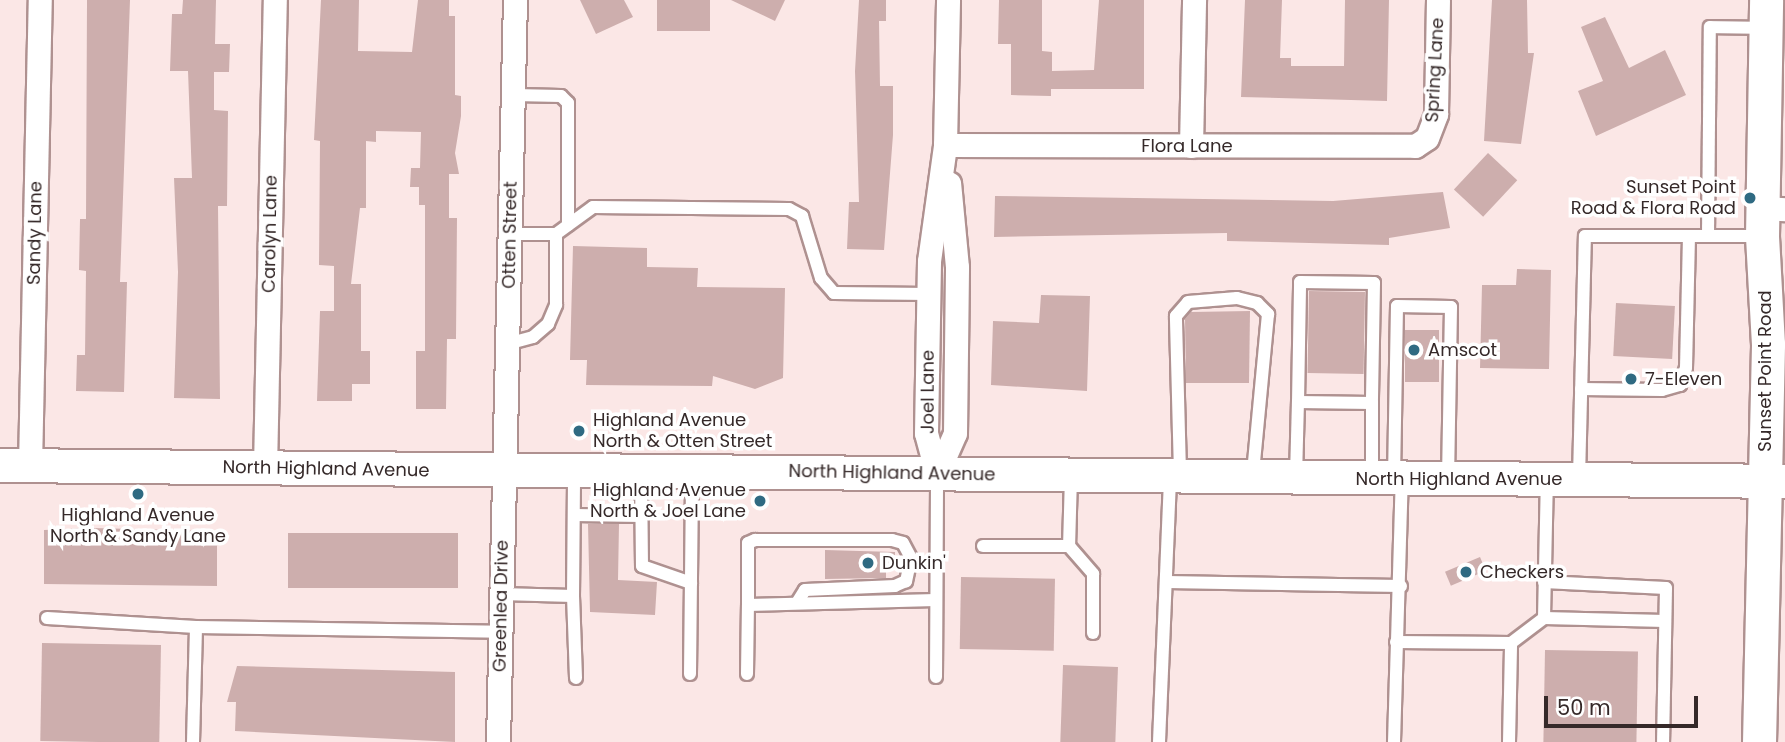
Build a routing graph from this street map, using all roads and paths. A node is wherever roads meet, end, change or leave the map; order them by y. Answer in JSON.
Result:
{"nodes":[{"id":1,"x":40,"y":0,"type":"edge"},
{"id":2,"x":275,"y":0,"type":"edge"},
{"id":3,"x":515,"y":0,"type":"edge"},
{"id":4,"x":948,"y":0,"type":"edge"},
{"id":5,"x":1194,"y":0,"type":"edge"},
{"id":6,"x":1438,"y":0,"type":"edge"},
{"id":7,"x":1766,"y":14,"type":"edge"},
{"id":8,"x":514,"y":95,"type":"junction"},
{"id":9,"x":1427,"y":138,"type":"joint"},
{"id":10,"x":945,"y":145,"type":"junction"},
{"id":11,"x":1191,"y":146,"type":"junction"},
{"id":12,"x":1770,"y":218,"type":"edge"},
{"id":13,"x":568,"y":225,"type":"junction"},
{"id":14,"x":510,"y":234,"type":"junction"},
{"id":15,"x":556,"y":234,"type":"junction"},
{"id":16,"x":1689,"y":236,"type":"junction"},
{"id":17,"x":1708,"y":236,"type":"junction"},
{"id":18,"x":929,"y":294,"type":"junction"},
{"id":19,"x":507,"y":344,"type":"junction"},
{"id":20,"x":1581,"y":389,"type":"junction"},
{"id":21,"x":1298,"y":402,"type":"junction"},
{"id":22,"x":1372,"y":403,"type":"junction"},
{"id":23,"x":15,"y":466,"type":"edge"},
{"id":24,"x":265,"y":468,"type":"junction"},
{"id":25,"x":504,"y":471,"type":"junction"},
{"id":26,"x":574,"y":471,"type":"junction"},
{"id":27,"x":641,"y":471,"type":"junction"},
{"id":28,"x":692,"y":471,"type":"junction"},
{"id":29,"x":937,"y":474,"type":"junction"},
{"id":30,"x":1071,"y":476,"type":"junction"},
{"id":31,"x":1175,"y":476,"type":"junction"},
{"id":32,"x":1253,"y":477,"type":"junction"},
{"id":33,"x":1296,"y":478,"type":"junction"},
{"id":34,"x":1389,"y":478,"type":"junction"},
{"id":35,"x":1448,"y":479,"type":"junction"},
{"id":36,"x":1563,"y":480,"type":"junction"},
{"id":37,"x":1775,"y":481,"type":"edge"},
{"id":38,"x":574,"y":515,"type":"junction"},
{"id":39,"x":642,"y":516,"type":"junction"},
{"id":40,"x":982,"y":546,"type":"dead end"},
{"id":41,"x":1069,"y":546,"type":"junction"},
{"id":42,"x":1167,"y":582,"type":"junction"},
{"id":43,"x":1545,"y":582,"type":"junction"},
{"id":44,"x":691,"y":583,"type":"junction"},
{"id":45,"x":1401,"y":586,"type":"junction"},
{"id":46,"x":501,"y":594,"type":"junction"},
{"id":47,"x":573,"y":596,"type":"junction"},
{"id":48,"x":936,"y":600,"type":"junction"},
{"id":49,"x":797,"y":603,"type":"junction"},
{"id":50,"x":748,"y":605,"type":"junction"},
{"id":51,"x":47,"y":618,"type":"dead end"},
{"id":52,"x":1544,"y":618,"type":"junction"},
{"id":53,"x":1665,"y":621,"type":"junction"},
{"id":54,"x":196,"y":627,"type":"junction"},
{"id":55,"x":500,"y":632,"type":"junction"},
{"id":56,"x":1093,"y":632,"type":"dead end"},
{"id":57,"x":1396,"y":642,"type":"junction"},
{"id":58,"x":1511,"y":643,"type":"junction"},
{"id":59,"x":690,"y":674,"type":"dead end"},
{"id":60,"x":747,"y":674,"type":"dead end"},
{"id":61,"x":936,"y":677,"type":"dead end"},
{"id":62,"x":576,"y":678,"type":"dead end"},
{"id":63,"x":193,"y":742,"type":"edge"},
{"id":64,"x":498,"y":742,"type":"edge"},
{"id":65,"x":1158,"y":742,"type":"edge"},
{"id":66,"x":1394,"y":742,"type":"edge"},
{"id":67,"x":1509,"y":742,"type":"edge"},
{"id":68,"x":1663,"y":742,"type":"edge"},
{"id":69,"x":1759,"y":742,"type":"edge"}],
"edges":[{"from":1,"to":23,"type":"street","name":"Sandy Lane"},
{"from":2,"to":24,"type":"street","name":"Carolyn Lane"},
{"from":3,"to":8,"type":"street","name":"Otten Street"},
{"from":4,"to":10,"type":"street","name":"Joel Lane"},
{"from":5,"to":11,"type":"street"},
{"from":6,"to":9,"type":"street","name":"Spring Lane"},
{"from":7,"to":12,"type":"street","name":"Sunset Point Road"},
{"from":7,"to":17,"type":"lane"},
{"from":8,"to":13,"type":"lane"},
{"from":8,"to":14,"type":"street","name":"Otten Street"},
{"from":9,"to":11,"type":"street","name":"Flora Lane"},
{"from":10,"to":11,"type":"street","name":"Flora Lane"},
{"from":10,"to":18,"type":"street","name":"Joel Lane"},
{"from":10,"to":29,"type":"street","name":"Joel Lane"},
{"from":12,"to":17,"type":"lane"},
{"from":12,"to":37,"type":"street","name":"Sunset Point Road"},
{"from":13,"to":15,"type":"lane"},
{"from":13,"to":18,"type":"lane"},
{"from":14,"to":15,"type":"lane"},
{"from":14,"to":19,"type":"street","name":"Otten Street"},
{"from":15,"to":19,"type":"lane"},
{"from":16,"to":17,"type":"lane"},
{"from":16,"to":20,"type":"lane"},
{"from":16,"to":20,"type":"lane"},
{"from":18,"to":29,"type":"street","name":"Joel Lane"},
{"from":19,"to":25,"type":"street","name":"Otten Street"},
{"from":20,"to":36,"type":"lane"},
{"from":21,"to":22,"type":"lane"},
{"from":21,"to":22,"type":"lane"},
{"from":21,"to":33,"type":"lane"},
{"from":22,"to":34,"type":"lane"},
{"from":23,"to":24,"type":"street","name":"North Highland Avenue"},
{"from":24,"to":25,"type":"street","name":"North Highland Avenue"},
{"from":25,"to":26,"type":"street","name":"North Highland Avenue"},
{"from":25,"to":46,"type":"street","name":"Greenlea Drive"},
{"from":26,"to":27,"type":"street","name":"North Highland Avenue"},
{"from":26,"to":38,"type":"lane"},
{"from":27,"to":28,"type":"street","name":"North Highland Avenue"},
{"from":27,"to":39,"type":"lane"},
{"from":28,"to":29,"type":"street","name":"North Highland Avenue"},
{"from":28,"to":44,"type":"lane"},
{"from":29,"to":30,"type":"street","name":"North Highland Avenue"},
{"from":29,"to":48,"type":"lane"},
{"from":30,"to":31,"type":"street","name":"North Highland Avenue"},
{"from":30,"to":41,"type":"lane"},
{"from":31,"to":32,"type":"street","name":"North Highland Avenue"},
{"from":31,"to":32,"type":"lane"},
{"from":31,"to":42,"type":"lane"},
{"from":32,"to":33,"type":"street","name":"North Highland Avenue"},
{"from":33,"to":34,"type":"street","name":"North Highland Avenue"},
{"from":34,"to":35,"type":"street","name":"North Highland Avenue"},
{"from":34,"to":35,"type":"lane"},
{"from":34,"to":45,"type":"lane"},
{"from":35,"to":36,"type":"street","name":"North Highland Avenue"},
{"from":36,"to":37,"type":"street","name":"North Highland Avenue"},
{"from":36,"to":43,"type":"lane"},
{"from":37,"to":69,"type":"street","name":"Sunset Point Road"},
{"from":38,"to":39,"type":"lane"},
{"from":38,"to":47,"type":"lane"},
{"from":39,"to":44,"type":"lane"},
{"from":40,"to":41,"type":"lane"},
{"from":41,"to":56,"type":"lane"},
{"from":42,"to":45,"type":"lane"},
{"from":42,"to":65,"type":"lane"},
{"from":43,"to":52,"type":"lane"},
{"from":43,"to":53,"type":"lane"},
{"from":44,"to":59,"type":"lane"},
{"from":45,"to":57,"type":"lane"},
{"from":46,"to":47,"type":"lane"},
{"from":46,"to":55,"type":"street","name":"Greenlea Drive"},
{"from":47,"to":62,"type":"lane"},
{"from":48,"to":49,"type":"lane"},
{"from":48,"to":61,"type":"lane"},
{"from":49,"to":50,"type":"lane"},
{"from":49,"to":50,"type":"lane"},
{"from":50,"to":60,"type":"lane"},
{"from":51,"to":54,"type":"lane"},
{"from":52,"to":53,"type":"lane"},
{"from":52,"to":58,"type":"lane"},
{"from":53,"to":68,"type":"lane"},
{"from":54,"to":55,"type":"lane"},
{"from":54,"to":63,"type":"lane"},
{"from":55,"to":64,"type":"street","name":"Greenlea Drive"},
{"from":57,"to":58,"type":"lane"},
{"from":57,"to":66,"type":"lane"},
{"from":58,"to":67,"type":"lane"}]}
